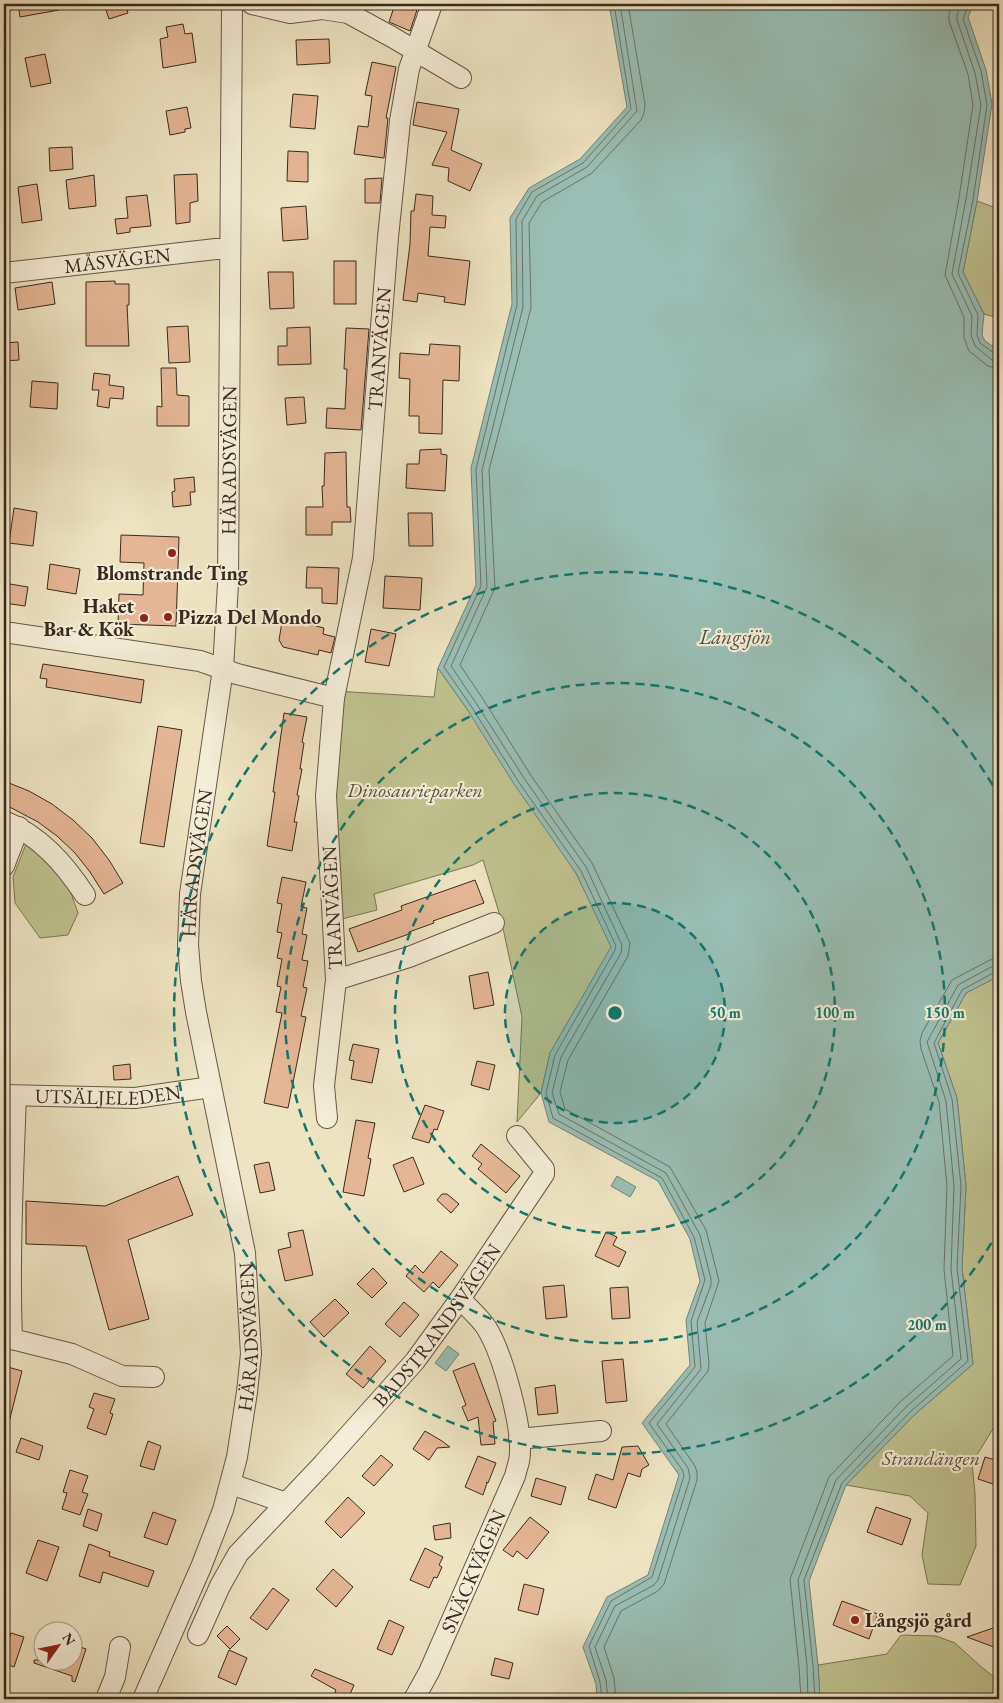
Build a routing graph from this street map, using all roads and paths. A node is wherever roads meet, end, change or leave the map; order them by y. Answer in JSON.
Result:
{"nodes":[{"id":1,"x":232,"y":4,"type":"edge"},
{"id":2,"x":252,"y":4,"type":"edge"},
{"id":3,"x":432,"y":4,"type":"edge"},
{"id":4,"x":415,"y":50,"type":"junction"},
{"id":5,"x":461,"y":78,"type":"dead end"},
{"id":6,"x":230,"y":249,"type":"junction"},
{"id":7,"x":4,"y":273,"type":"edge"},
{"id":8,"x":4,"y":632,"type":"edge"},
{"id":9,"x":223,"y":669,"type":"junction"},
{"id":10,"x":334,"y":698,"type":"junction"},
{"id":11,"x":12,"y":824,"type":"edge"},
{"id":12,"x":4,"y":866,"type":"edge"},
{"id":13,"x":85,"y":894,"type":"dead end"},
{"id":14,"x":494,"y":923,"type":"dead end"},
{"id":15,"x":336,"y":980,"type":"junction"},
{"id":16,"x":211,"y":1087,"type":"junction"},
{"id":17,"x":10,"y":1096,"type":"edge"},
{"id":18,"x":327,"y":1118,"type":"dead end"},
{"id":19,"x":517,"y":1136,"type":"dead end"},
{"id":20,"x":460,"y":1299,"type":"junction"},
{"id":21,"x":8,"y":1340,"type":"edge"},
{"id":22,"x":154,"y":1377,"type":"dead end"},
{"id":23,"x":601,"y":1431,"type":"dead end"},
{"id":24,"x":519,"y":1439,"type":"junction"},
{"id":25,"x":231,"y":1484,"type":"junction"},
{"id":26,"x":286,"y":1503,"type":"junction"},
{"id":27,"x":198,"y":1635,"type":"dead end"},
{"id":28,"x":120,"y":1647,"type":"dead end"},
{"id":29,"x":106,"y":1699,"type":"edge"},
{"id":30,"x":143,"y":1699,"type":"edge"},
{"id":31,"x":414,"y":1699,"type":"edge"}],
"edges":[{"from":1,"to":6,"type":"street","name":"HÄRADSVÄGEN"},
{"from":2,"to":4,"type":"street"},
{"from":3,"to":4,"type":"street","name":"TRANVÄGEN"},
{"from":4,"to":5,"type":"street"},
{"from":4,"to":10,"type":"street","name":"TRANVÄGEN"},
{"from":6,"to":7,"type":"street","name":"MÅSVÄGEN"},
{"from":6,"to":9,"type":"street","name":"HÄRADSVÄGEN"},
{"from":8,"to":9,"type":"street"},
{"from":9,"to":10,"type":"street"},
{"from":9,"to":16,"type":"street","name":"HÄRADSVÄGEN"},
{"from":10,"to":15,"type":"street","name":"TRANVÄGEN"},
{"from":11,"to":12,"type":"street"},
{"from":11,"to":13,"type":"street"},
{"from":14,"to":15,"type":"street"},
{"from":15,"to":18,"type":"street","name":"TRANVÄGEN"},
{"from":16,"to":17,"type":"street","name":"UTSÄLJELEDEN"},
{"from":16,"to":25,"type":"street","name":"HÄRADSVÄGEN"},
{"from":17,"to":21,"type":"street"},
{"from":19,"to":20,"type":"street","name":"BADSTRANDSVÄGEN"},
{"from":20,"to":24,"type":"street","name":"SNÄCKVÄGEN"},
{"from":20,"to":26,"type":"street","name":"BADSTRANDSVÄGEN"},
{"from":21,"to":22,"type":"street"},
{"from":23,"to":24,"type":"street"},
{"from":24,"to":31,"type":"street","name":"SNÄCKVÄGEN"},
{"from":25,"to":26,"type":"street"},
{"from":25,"to":30,"type":"street","name":"HÄRADSVÄGEN"},
{"from":26,"to":27,"type":"street","name":"BADSTRANDSVÄGEN"},
{"from":28,"to":29,"type":"street"}]}
